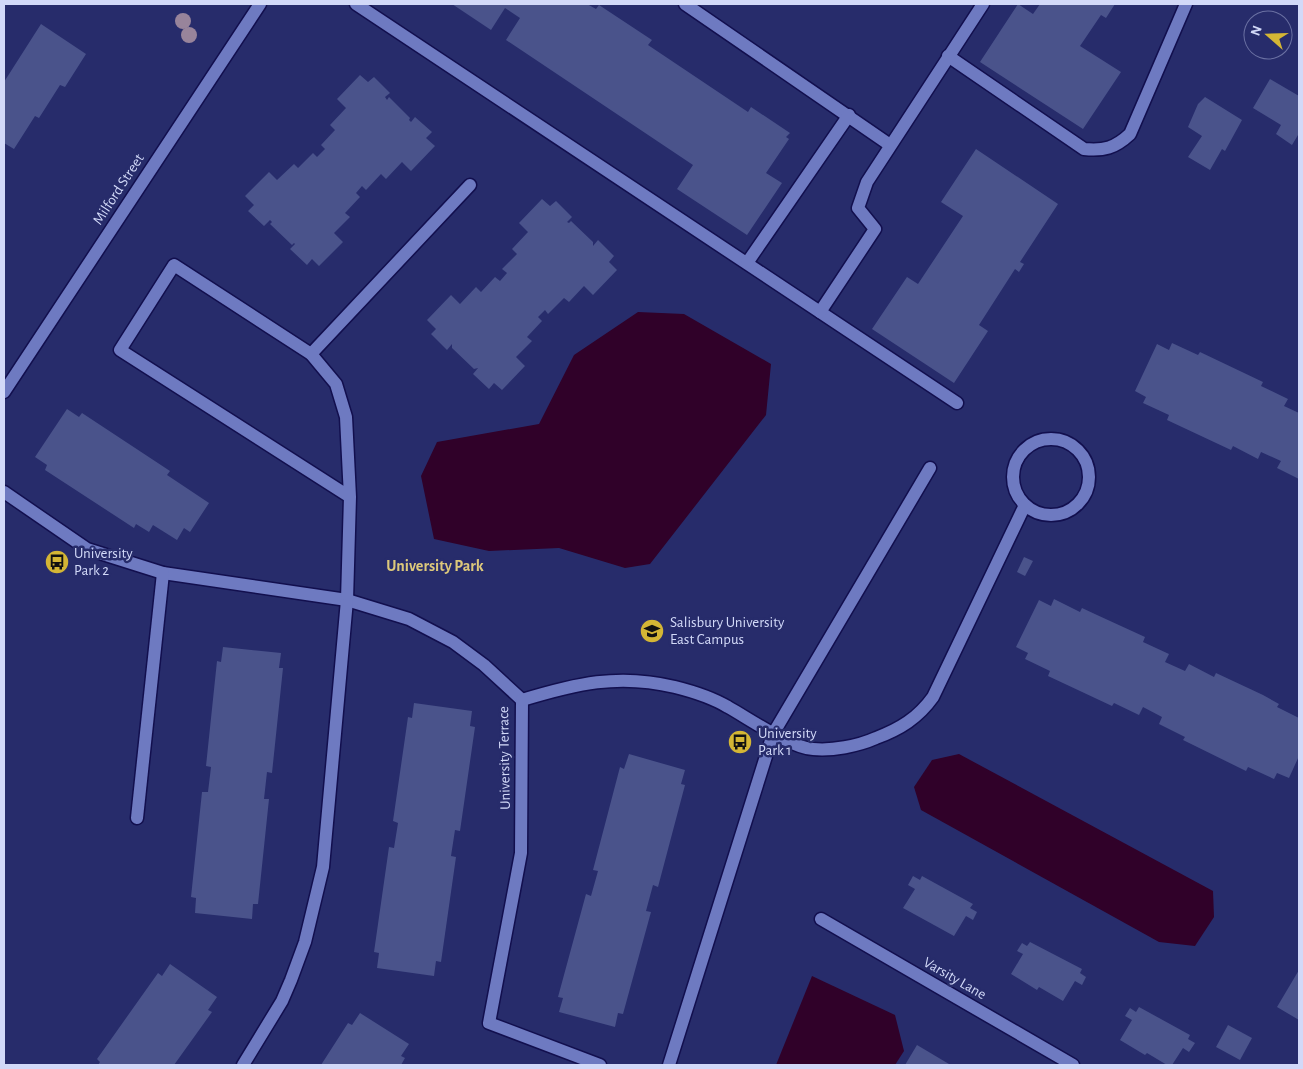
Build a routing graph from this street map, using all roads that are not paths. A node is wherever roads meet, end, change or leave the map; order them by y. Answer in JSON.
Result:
{"nodes":[{"id":1,"x":260,"y":4,"type":"edge"},
{"id":2,"x":356,"y":4,"type":"edge"},
{"id":3,"x":685,"y":4,"type":"edge"},
{"id":4,"x":983,"y":4,"type":"edge"},
{"id":5,"x":1186,"y":4,"type":"edge"},
{"id":6,"x":948,"y":56,"type":"junction"},
{"id":7,"x":849,"y":115,"type":"junction"},
{"id":8,"x":890,"y":145,"type":"junction"},
{"id":9,"x":470,"y":185,"type":"dead end"},
{"id":10,"x":747,"y":263,"type":"junction"},
{"id":11,"x":820,"y":312,"type":"junction"},
{"id":12,"x":311,"y":354,"type":"junction"},
{"id":13,"x":4,"y":392,"type":"edge"},
{"id":14,"x":957,"y":403,"type":"dead end"},
{"id":15,"x":930,"y":468,"type":"dead end"},
{"id":16,"x":4,"y":492,"type":"edge"},
{"id":17,"x":350,"y":497,"type":"junction"},
{"id":18,"x":1025,"y":506,"type":"junction"},
{"id":19,"x":163,"y":573,"type":"junction"},
{"id":20,"x":347,"y":600,"type":"junction"},
{"id":21,"x":522,"y":700,"type":"junction"},
{"id":22,"x":773,"y":734,"type":"junction"},
{"id":23,"x":137,"y":818,"type":"dead end"},
{"id":24,"x":821,"y":919,"type":"dead end"},
{"id":25,"x":243,"y":1065,"type":"edge"},
{"id":26,"x":600,"y":1065,"type":"edge"},
{"id":27,"x":669,"y":1065,"type":"edge"},
{"id":28,"x":1074,"y":1065,"type":"edge"}],
"edges":[{"from":1,"to":13,"type":"street","name":"Milford Street"},
{"from":2,"to":10,"type":"street"},
{"from":3,"to":7,"type":"street"},
{"from":4,"to":6,"type":"street"},
{"from":5,"to":6,"type":"street"},
{"from":6,"to":8,"type":"street"},
{"from":7,"to":8,"type":"street"},
{"from":7,"to":10,"type":"street"},
{"from":8,"to":11,"type":"street"},
{"from":9,"to":12,"type":"street"},
{"from":10,"to":11,"type":"street"},
{"from":11,"to":14,"type":"street"},
{"from":12,"to":17,"type":"street"},
{"from":12,"to":17,"type":"street"},
{"from":15,"to":22,"type":"street"},
{"from":16,"to":19,"type":"street","name":"University Terrace"},
{"from":17,"to":20,"type":"street"},
{"from":18,"to":18,"type":"street"},
{"from":18,"to":22,"type":"street"},
{"from":19,"to":20,"type":"street","name":"University Terrace"},
{"from":19,"to":23,"type":"street"},
{"from":20,"to":21,"type":"street","name":"University Terrace"},
{"from":20,"to":25,"type":"street"},
{"from":21,"to":22,"type":"street"},
{"from":21,"to":26,"type":"street","name":"University Terrace"},
{"from":22,"to":27,"type":"street"},
{"from":24,"to":28,"type":"street","name":"Varsity Lane"}]}
